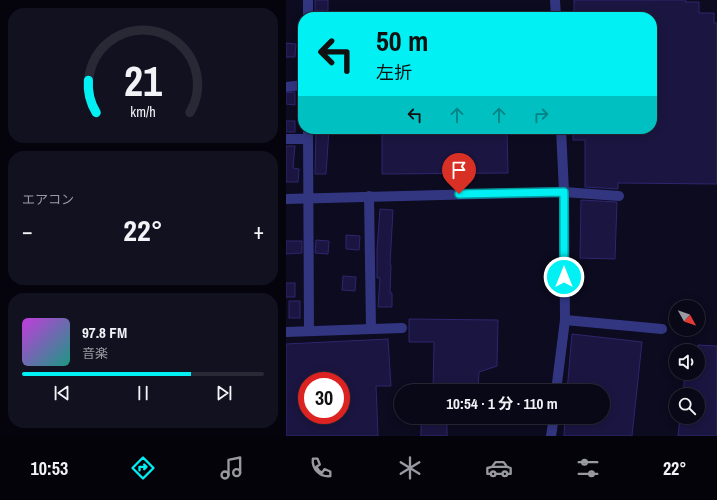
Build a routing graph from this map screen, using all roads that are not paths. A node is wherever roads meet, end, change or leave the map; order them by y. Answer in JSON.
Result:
{"nodes":[{"id":1,"x":308,"y":0,"type":"edge"},
{"id":2,"x":556,"y":0,"type":"edge"},
{"id":3,"x":308,"y":12,"type":"edge"},
{"id":4,"x":556,"y":12,"type":"edge"},
{"id":5,"x":298,"y":86,"type":"edge"},
{"id":6,"x":286,"y":87,"type":"edge"},
{"id":7,"x":308,"y":134,"type":"edge"},
{"id":8,"x":561,"y":134,"type":"edge"},
{"id":9,"x":286,"y":139,"type":"edge"},
{"id":10,"x":564,"y":192,"type":"junction"},
{"id":11,"x":369,"y":196,"type":"junction"},
{"id":12,"x":618,"y":196,"type":"dead end"},
{"id":13,"x":286,"y":199,"type":"edge"},
{"id":14,"x":308,"y":199,"type":"junction"},
{"id":15,"x":564,"y":320,"type":"junction"},
{"id":16,"x":402,"y":328,"type":"dead end"},
{"id":17,"x":371,"y":329,"type":"junction"},
{"id":18,"x":662,"y":329,"type":"dead end"},
{"id":19,"x":309,"y":331,"type":"junction"},
{"id":20,"x":286,"y":332,"type":"edge"},
{"id":21,"x":557,"y":384,"type":"edge"},
{"id":22,"x":553,"y":424,"type":"edge"},
{"id":23,"x":551,"y":436,"type":"edge"}],
"edges":[{"from":1,"to":3,"type":"street"},
{"from":2,"to":4,"type":"street"},
{"from":5,"to":6,"type":"street"},
{"from":7,"to":9,"type":"street"},
{"from":7,"to":14,"type":"street"},
{"from":8,"to":10,"type":"street"},
{"from":10,"to":11,"type":"street"},
{"from":10,"to":12,"type":"street"},
{"from":10,"to":15,"type":"street"},
{"from":11,"to":14,"type":"street"},
{"from":11,"to":17,"type":"street"},
{"from":13,"to":14,"type":"street"},
{"from":14,"to":19,"type":"street"},
{"from":15,"to":18,"type":"street"},
{"from":15,"to":21,"type":"street"},
{"from":16,"to":17,"type":"street"},
{"from":17,"to":19,"type":"street"},
{"from":19,"to":20,"type":"street"},
{"from":22,"to":23,"type":"street"}]}
